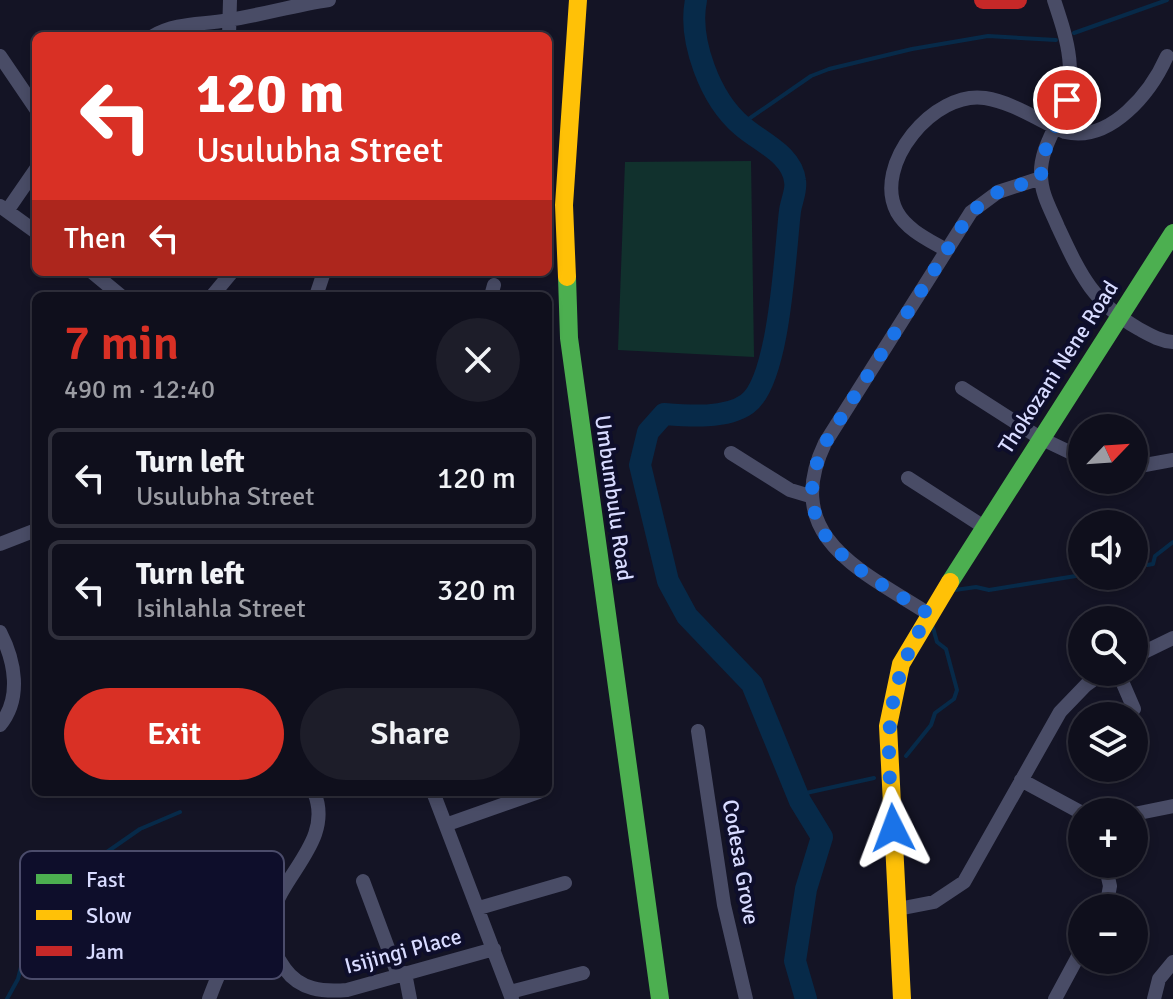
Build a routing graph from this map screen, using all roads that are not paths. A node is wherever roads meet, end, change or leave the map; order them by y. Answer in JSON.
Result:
{"nodes":[{"id":1,"x":230,"y":0,"type":"edge"},
{"id":2,"x":256,"y":0,"type":"edge"},
{"id":3,"x":329,"y":0,"type":"edge"},
{"id":4,"x":578,"y":0,"type":"edge"},
{"id":5,"x":983,"y":0,"type":"edge"},
{"id":6,"x":1018,"y":0,"type":"edge"},
{"id":7,"x":1054,"y":0,"type":"edge"},
{"id":8,"x":270,"y":9,"type":"junction"},
{"id":9,"x":229,"y":20,"type":"junction"},
{"id":10,"x":163,"y":32,"type":"edge"},
{"id":11,"x":229,"y":32,"type":"edge"},
{"id":12,"x":0,"y":56,"type":"edge"},
{"id":13,"x":1167,"y":56,"type":"dead end"},
{"id":14,"x":32,"y":103,"type":"edge"},
{"id":15,"x":1055,"y":128,"type":"junction"},
{"id":16,"x":32,"y":174,"type":"edge"},
{"id":17,"x":1041,"y":178,"type":"junction"},
{"id":18,"x":3,"y":208,"type":"edge"},
{"id":19,"x":32,"y":229,"type":"edge"},
{"id":20,"x":1173,"y":233,"type":"edge"},
{"id":21,"x":946,"y":250,"type":"junction"},
{"id":22,"x":97,"y":276,"type":"edge"},
{"id":23,"x":229,"y":276,"type":"edge"},
{"id":24,"x":116,"y":292,"type":"edge"},
{"id":25,"x":215,"y":292,"type":"edge"},
{"id":26,"x":1119,"y":317,"type":"junction"},
{"id":27,"x":1173,"y":342,"type":"edge"},
{"id":28,"x":962,"y":388,"type":"dead end"},
{"id":29,"x":1040,"y":438,"type":"junction"},
{"id":30,"x":1068,"y":451,"type":"edge"},
{"id":31,"x":731,"y":453,"type":"dead end"},
{"id":32,"x":1173,"y":460,"type":"edge"},
{"id":33,"x":1148,"y":464,"type":"edge"},
{"id":34,"x":908,"y":478,"type":"dead end"},
{"id":35,"x":810,"y":496,"type":"junction"},
{"id":36,"x":984,"y":527,"type":"junction"},
{"id":37,"x":32,"y":532,"type":"edge"},
{"id":38,"x":0,"y":544,"type":"edge"},
{"id":39,"x":929,"y":614,"type":"junction"},
{"id":40,"x":0,"y":632,"type":"edge"},
{"id":41,"x":1173,"y":638,"type":"edge"},
{"id":42,"x":1148,"y":650,"type":"edge"},
{"id":43,"x":1085,"y":686,"type":"edge"},
{"id":44,"x":0,"y":725,"type":"edge"},
{"id":45,"x":698,"y":731,"type":"dead end"},
{"id":46,"x":1021,"y":780,"type":"junction"},
{"id":47,"x":315,"y":796,"type":"edge"},
{"id":48,"x":435,"y":796,"type":"edge"},
{"id":49,"x":528,"y":796,"type":"edge"},
{"id":50,"x":1173,"y":806,"type":"edge"},
{"id":51,"x":1068,"y":808,"type":"edge"},
{"id":52,"x":1148,"y":811,"type":"edge"},
{"id":53,"x":448,"y":824,"type":"junction"},
{"id":54,"x":363,"y":881,"type":"dead end"},
{"id":55,"x":565,"y":883,"type":"dead end"},
{"id":56,"x":284,"y":886,"type":"edge"},
{"id":57,"x":479,"y":908,"type":"junction"},
{"id":58,"x":898,"y":909,"type":"junction"},
{"id":59,"x":494,"y":949,"type":"junction"},
{"id":60,"x":1173,"y":962,"type":"edge"},
{"id":61,"x":284,"y":966,"type":"edge"},
{"id":62,"x":583,"y":973,"type":"dead end"},
{"id":63,"x":401,"y":974,"type":"junction"},
{"id":64,"x":1068,"y":974,"type":"edge"},
{"id":65,"x":218,"y":979,"type":"edge"},
{"id":66,"x":511,"y":995,"type":"edge"},
{"id":67,"x":209,"y":999,"type":"edge"},
{"id":68,"x":410,"y":999,"type":"edge"},
{"id":69,"x":660,"y":999,"type":"edge"},
{"id":70,"x":746,"y":999,"type":"edge"},
{"id":71,"x":902,"y":999,"type":"edge"},
{"id":72,"x":1055,"y":999,"type":"edge"},
{"id":73,"x":1154,"y":999,"type":"edge"}],
"edges":[{"from":1,"to":9,"type":"street"},
{"from":2,"to":8,"type":"street"},
{"from":3,"to":8,"type":"street"},
{"from":4,"to":69,"type":"main road","name":"Umbumbulu Road"},
{"from":5,"to":6,"type":"main road"},
{"from":7,"to":15,"type":"street"},
{"from":8,"to":9,"type":"street"},
{"from":9,"to":10,"type":"street"},
{"from":9,"to":11,"type":"street"},
{"from":12,"to":14,"type":"street"},
{"from":13,"to":15,"type":"street"},
{"from":15,"to":17,"type":"street"},
{"from":15,"to":21,"type":"street"},
{"from":16,"to":18,"type":"street"},
{"from":17,"to":21,"type":"street"},
{"from":17,"to":26,"type":"street"},
{"from":18,"to":19,"type":"street"},
{"from":20,"to":26,"type":"main road","name":"Thokozani Nene Road"},
{"from":21,"to":35,"type":"street"},
{"from":22,"to":24,"type":"street"},
{"from":23,"to":25,"type":"street"},
{"from":26,"to":27,"type":"street"},
{"from":26,"to":29,"type":"main road","name":"Thokozani Nene Road"},
{"from":28,"to":29,"type":"street"},
{"from":29,"to":30,"type":"street"},
{"from":29,"to":36,"type":"main road","name":"Thokozani Nene Road"},
{"from":31,"to":35,"type":"street"},
{"from":32,"to":33,"type":"street"},
{"from":34,"to":36,"type":"street"},
{"from":35,"to":39,"type":"street"},
{"from":36,"to":39,"type":"main road","name":"Thokozani Nene Road"},
{"from":37,"to":38,"type":"street"},
{"from":39,"to":58,"type":"main road","name":"Thokozani Nene Road"},
{"from":40,"to":44,"type":"street"},
{"from":41,"to":42,"type":"street"},
{"from":43,"to":46,"type":"street"},
{"from":45,"to":70,"type":"street","name":"Codesa Grove"},
{"from":46,"to":51,"type":"street"},
{"from":46,"to":58,"type":"street"},
{"from":47,"to":56,"type":"street"},
{"from":48,"to":53,"type":"street"},
{"from":49,"to":53,"type":"street"},
{"from":50,"to":52,"type":"street"},
{"from":53,"to":57,"type":"street"},
{"from":54,"to":63,"type":"street"},
{"from":55,"to":57,"type":"street"},
{"from":57,"to":59,"type":"street"},
{"from":58,"to":71,"type":"main road","name":"Thokozani Nene Road"},
{"from":59,"to":63,"type":"street","name":"Isijingi Place"},
{"from":59,"to":66,"type":"street"},
{"from":60,"to":73,"type":"street"},
{"from":61,"to":63,"type":"street","name":"Isijingi Place"},
{"from":62,"to":66,"type":"street"},
{"from":63,"to":68,"type":"street"},
{"from":64,"to":72,"type":"street"},
{"from":65,"to":67,"type":"street"}]}
